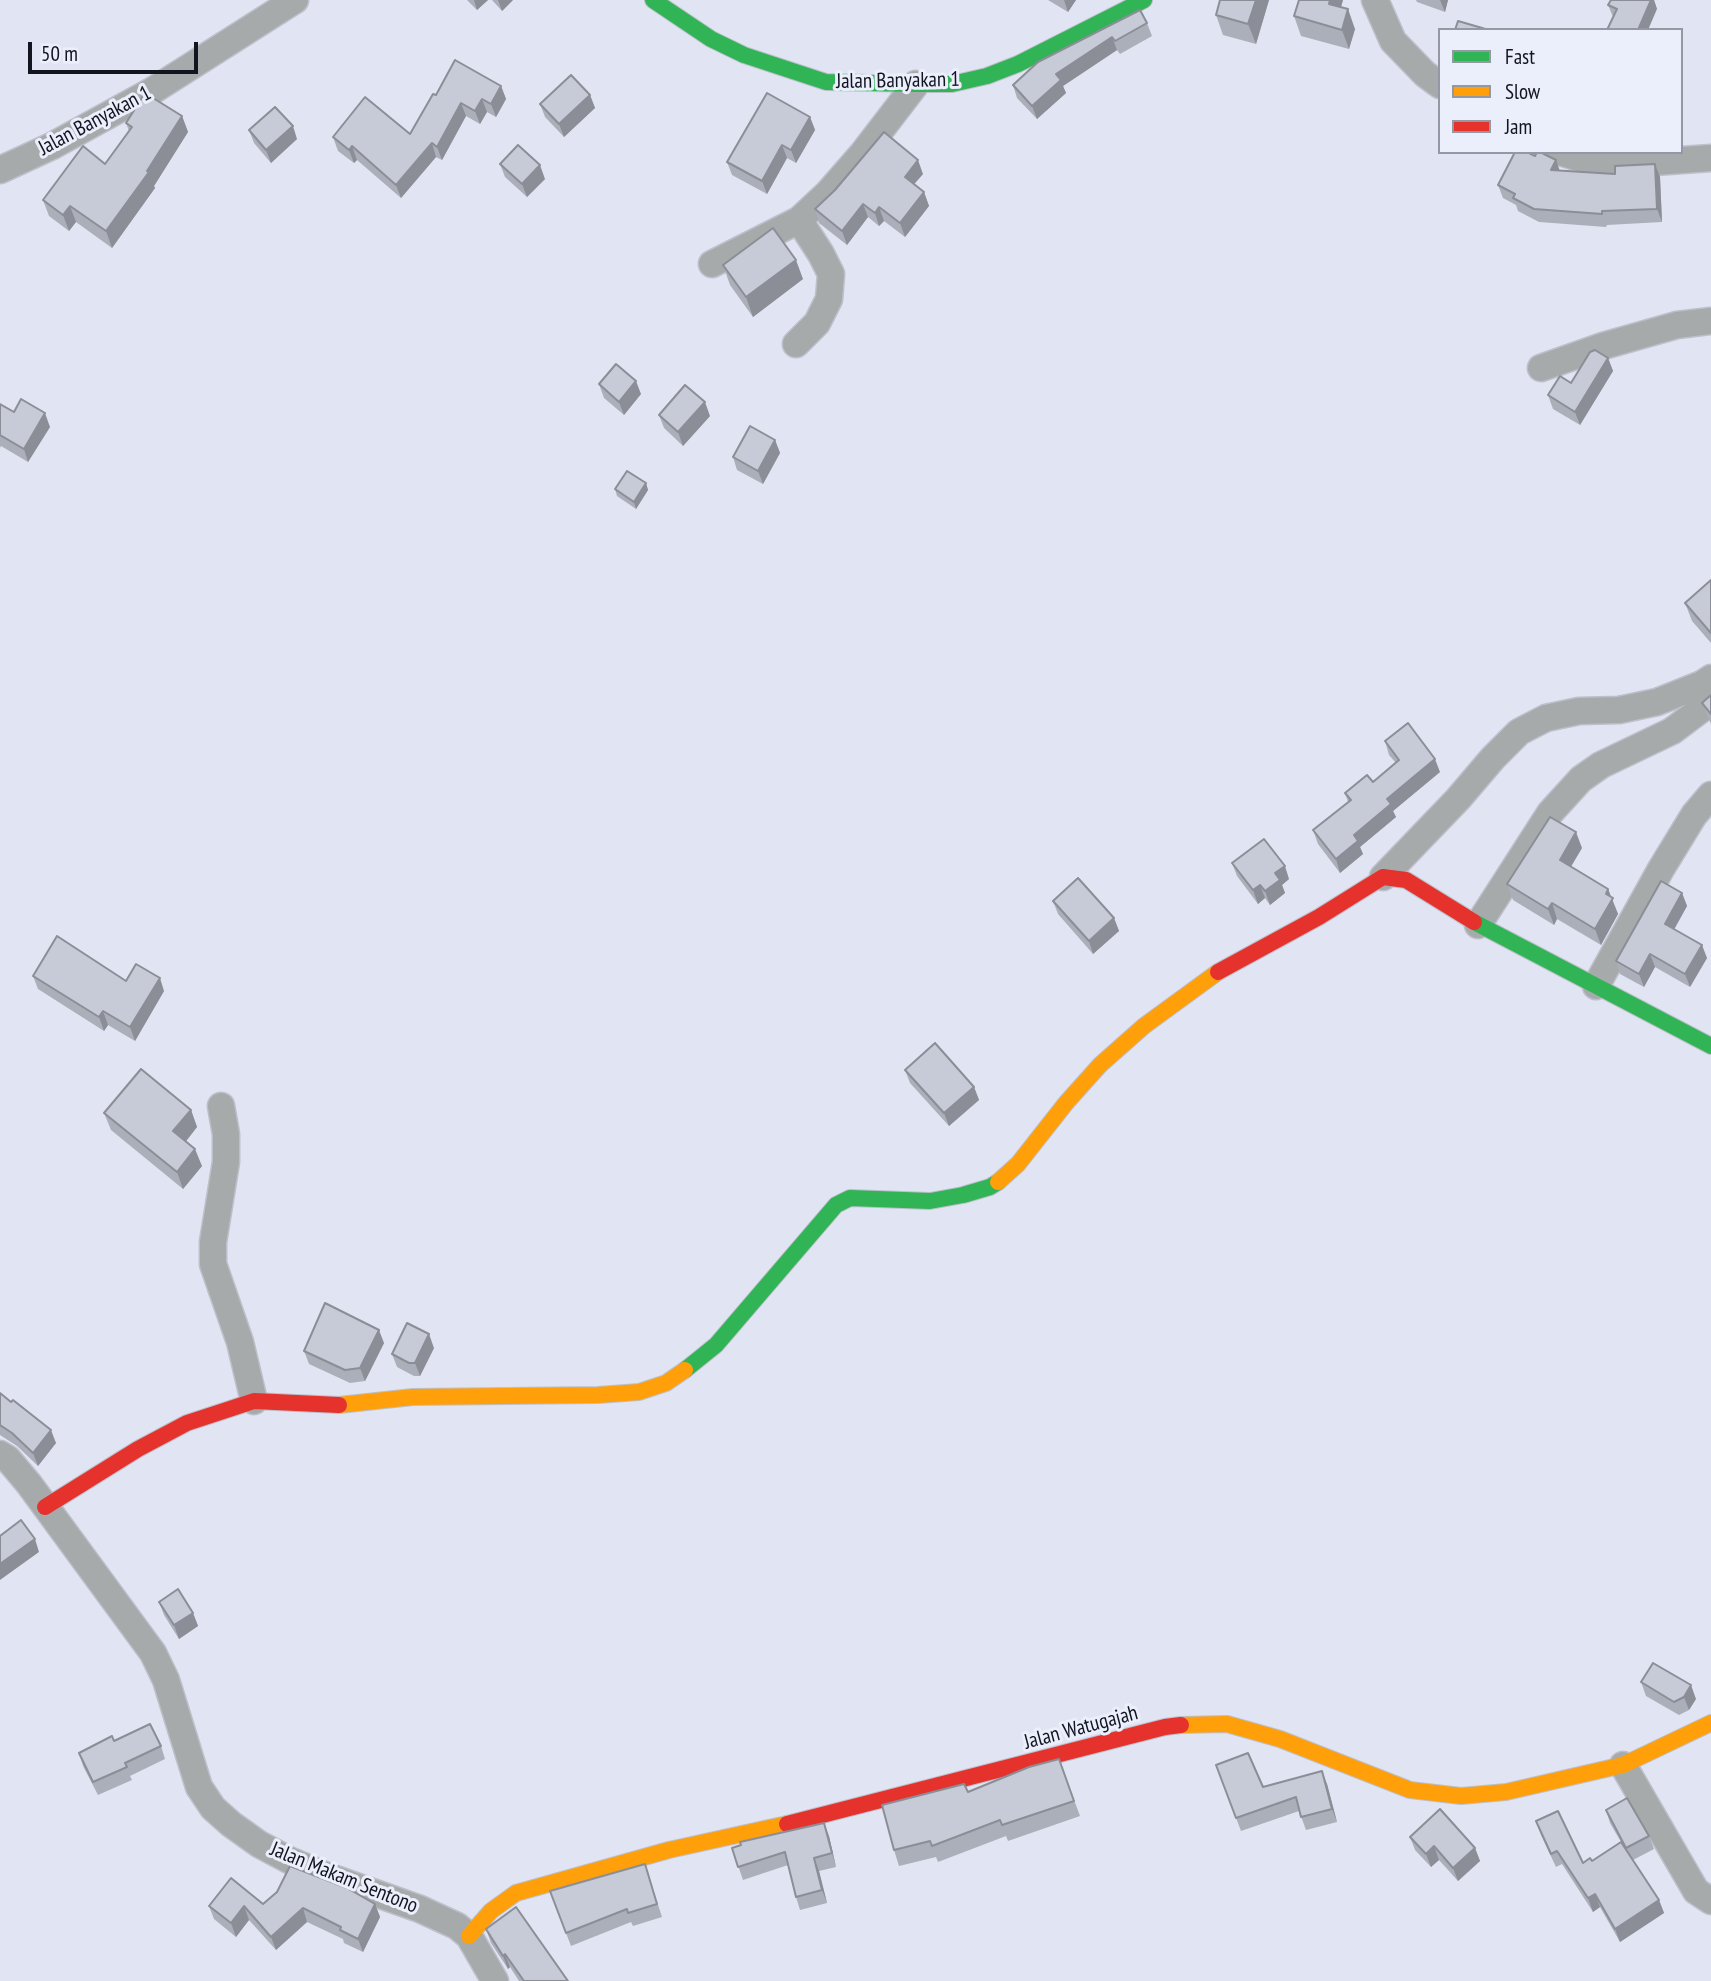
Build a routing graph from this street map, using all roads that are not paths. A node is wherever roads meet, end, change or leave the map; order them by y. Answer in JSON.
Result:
{"nodes":[{"id":1,"x":295,"y":0,"type":"edge"},
{"id":2,"x":653,"y":0,"type":"edge"},
{"id":3,"x":1144,"y":0,"type":"edge"},
{"id":4,"x":1375,"y":0,"type":"edge"},
{"id":5,"x":1438,"y":83,"type":"edge"},
{"id":6,"x":916,"y":85,"type":"junction"},
{"id":7,"x":1566,"y":154,"type":"edge"},
{"id":8,"x":1711,"y":158,"type":"edge"},
{"id":9,"x":0,"y":170,"type":"edge"},
{"id":10,"x":799,"y":220,"type":"junction"},
{"id":11,"x":712,"y":264,"type":"dead end"},
{"id":12,"x":1711,"y":321,"type":"edge"},
{"id":13,"x":796,"y":344,"type":"dead end"},
{"id":14,"x":1541,"y":368,"type":"dead end"},
{"id":15,"x":1711,"y":678,"type":"edge"},
{"id":16,"x":1711,"y":702,"type":"edge"},
{"id":17,"x":1711,"y":795,"type":"edge"},
{"id":18,"x":1383,"y":877,"type":"junction"},
{"id":19,"x":1478,"y":925,"type":"junction"},
{"id":20,"x":1596,"y":986,"type":"junction"},
{"id":21,"x":1711,"y":1046,"type":"edge"},
{"id":22,"x":221,"y":1106,"type":"dead end"},
{"id":23,"x":254,"y":1401,"type":"junction"},
{"id":24,"x":0,"y":1454,"type":"edge"},
{"id":25,"x":45,"y":1507,"type":"junction"},
{"id":26,"x":1711,"y":1723,"type":"edge"},
{"id":27,"x":1623,"y":1765,"type":"junction"},
{"id":28,"x":1711,"y":1901,"type":"edge"},
{"id":29,"x":469,"y":1936,"type":"junction"},
{"id":30,"x":495,"y":1981,"type":"edge"}],
"edges":[{"from":1,"to":9,"type":"street","name":"Jalan Banyakan 1"},
{"from":2,"to":6,"type":"street","name":"Jalan Banyakan 1"},
{"from":3,"to":6,"type":"street","name":"Jalan Banyakan 1"},
{"from":4,"to":5,"type":"street"},
{"from":6,"to":10,"type":"street"},
{"from":7,"to":8,"type":"street"},
{"from":10,"to":11,"type":"street"},
{"from":10,"to":13,"type":"street"},
{"from":12,"to":14,"type":"street"},
{"from":15,"to":18,"type":"street"},
{"from":16,"to":19,"type":"street"},
{"from":17,"to":20,"type":"street"},
{"from":18,"to":19,"type":"street"},
{"from":18,"to":23,"type":"street"},
{"from":19,"to":20,"type":"street"},
{"from":20,"to":21,"type":"street"},
{"from":22,"to":23,"type":"street"},
{"from":23,"to":25,"type":"street"},
{"from":24,"to":25,"type":"street","name":"Jalan Makam Sentono"},
{"from":25,"to":29,"type":"street","name":"Jalan Makam Sentono"},
{"from":26,"to":27,"type":"street","name":"Jalan Watugajah"},
{"from":27,"to":28,"type":"street"},
{"from":27,"to":29,"type":"street","name":"Jalan Watugajah"},
{"from":29,"to":30,"type":"street","name":"Jalan Makam Sentono"}]}
